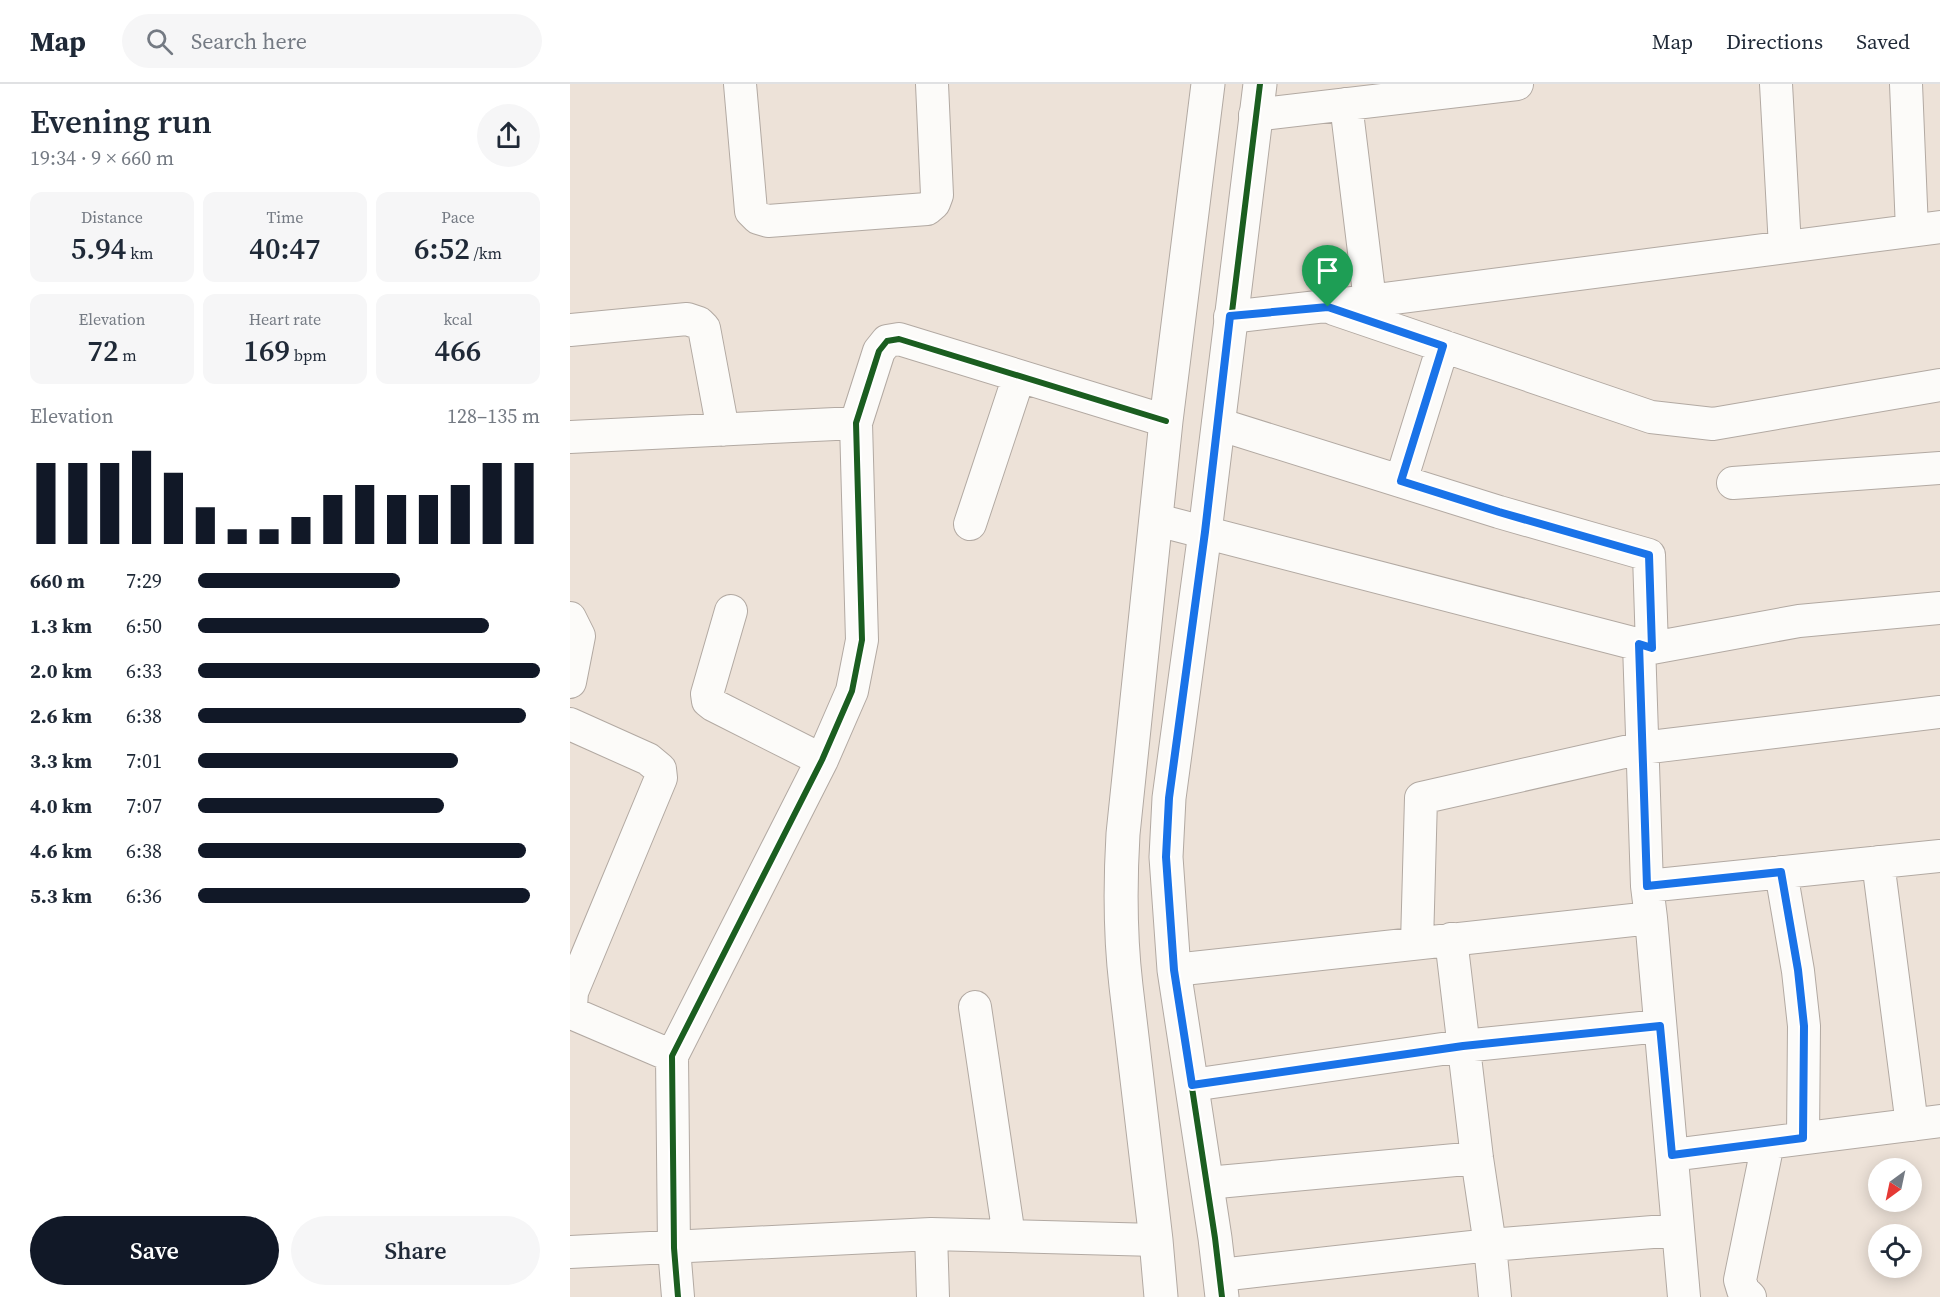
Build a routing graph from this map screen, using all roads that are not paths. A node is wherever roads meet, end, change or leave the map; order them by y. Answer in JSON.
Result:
{"nodes":[{"id":1,"x":740,"y":84,"type":"edge"},
{"id":2,"x":932,"y":84,"type":"edge"},
{"id":3,"x":1208,"y":84,"type":"edge"},
{"id":4,"x":1517,"y":84,"type":"edge"},
{"id":5,"x":1776,"y":84,"type":"edge"},
{"id":6,"x":1906,"y":84,"type":"edge"},
{"id":7,"x":1258,"y":99,"type":"edge"},
{"id":8,"x":1346,"y":104,"type":"junction"},
{"id":9,"x":1926,"y":229,"type":"edge"},
{"id":10,"x":1785,"y":247,"type":"junction"},
{"id":11,"x":1370,"y":302,"type":"junction"},
{"id":12,"x":1328,"y":307,"type":"junction"},
{"id":13,"x":1230,"y":316,"type":"junction"},
{"id":14,"x":570,"y":330,"type":"edge"},
{"id":15,"x":1443,"y":346,"type":"junction"},
{"id":16,"x":1019,"y":376,"type":"junction"},
{"id":17,"x":1940,"y":385,"type":"edge"},
{"id":18,"x":1166,"y":421,"type":"junction"},
{"id":19,"x":856,"y":423,"type":"junction"},
{"id":20,"x":1218,"y":424,"type":"junction"},
{"id":21,"x":723,"y":430,"type":"junction"},
{"id":22,"x":570,"y":437,"type":"edge"},
{"id":23,"x":1940,"y":468,"type":"edge"},
{"id":24,"x":1401,"y":481,"type":"junction"},
{"id":25,"x":1733,"y":483,"type":"dead end"},
{"id":26,"x":1157,"y":520,"type":"junction"},
{"id":27,"x":970,"y":524,"type":"dead end"},
{"id":28,"x":1205,"y":532,"type":"junction"},
{"id":29,"x":1940,"y":608,"type":"edge"},
{"id":30,"x":731,"y":611,"type":"dead end"},
{"id":31,"x":570,"y":618,"type":"edge"},
{"id":32,"x":1645,"y":646,"type":"junction"},
{"id":33,"x":570,"y":681,"type":"edge"},
{"id":34,"x":1940,"y":712,"type":"edge"},
{"id":35,"x":570,"y":724,"type":"edge"},
{"id":36,"x":1642,"y":748,"type":"junction"},
{"id":37,"x":822,"y":760,"type":"junction"},
{"id":38,"x":1940,"y":856,"type":"edge"},
{"id":39,"x":1878,"y":862,"type":"junction"},
{"id":40,"x":1781,"y":872,"type":"junction"},
{"id":41,"x":1647,"y":886,"type":"junction"},
{"id":42,"x":1651,"y":918,"type":"junction"},
{"id":43,"x":1451,"y":939,"type":"junction"},
{"id":44,"x":1417,"y":943,"type":"junction"},
{"id":45,"x":1174,"y":970,"type":"junction"},
{"id":46,"x":975,"y":1007,"type":"dead end"},
{"id":47,"x":1660,"y":1026,"type":"junction"},
{"id":48,"x":1463,"y":1046,"type":"junction"},
{"id":49,"x":672,"y":1056,"type":"junction"},
{"id":50,"x":1192,"y":1085,"type":"junction"},
{"id":51,"x":1926,"y":1123,"type":"edge"},
{"id":52,"x":1803,"y":1138,"type":"junction"},
{"id":53,"x":1768,"y":1143,"type":"junction"},
{"id":54,"x":1672,"y":1155,"type":"junction"},
{"id":55,"x":1477,"y":1158,"type":"junction"},
{"id":56,"x":1207,"y":1183,"type":"junction"},
{"id":57,"x":1678,"y":1230,"type":"junction"},
{"id":58,"x":931,"y":1234,"type":"junction"},
{"id":59,"x":1009,"y":1236,"type":"junction"},
{"id":60,"x":1156,"y":1240,"type":"junction"},
{"id":61,"x":1490,"y":1245,"type":"junction"},
{"id":62,"x":674,"y":1248,"type":"junction"},
{"id":63,"x":570,"y":1252,"type":"edge"},
{"id":64,"x":1221,"y":1286,"type":"edge"},
{"id":65,"x":678,"y":1297,"type":"edge"},
{"id":66,"x":933,"y":1297,"type":"edge"},
{"id":67,"x":1161,"y":1297,"type":"edge"},
{"id":68,"x":1495,"y":1297,"type":"edge"},
{"id":69,"x":1684,"y":1297,"type":"edge"},
{"id":70,"x":1750,"y":1297,"type":"edge"}],
"edges":[{"from":1,"to":2,"type":"street"},
{"from":3,"to":18,"type":"street"},
{"from":4,"to":8,"type":"street"},
{"from":5,"to":10,"type":"street"},
{"from":6,"to":9,"type":"street"},
{"from":7,"to":8,"type":"street"},
{"from":7,"to":13,"type":"street"},
{"from":8,"to":11,"type":"street"},
{"from":9,"to":10,"type":"street"},
{"from":10,"to":11,"type":"street"},
{"from":11,"to":12,"type":"street"},
{"from":12,"to":13,"type":"street"},
{"from":12,"to":15,"type":"street"},
{"from":13,"to":20,"type":"street"},
{"from":14,"to":21,"type":"street"},
{"from":15,"to":17,"type":"street"},
{"from":15,"to":24,"type":"street"},
{"from":16,"to":18,"type":"street"},
{"from":16,"to":19,"type":"street"},
{"from":16,"to":27,"type":"street"},
{"from":18,"to":26,"type":"street"},
{"from":19,"to":21,"type":"street"},
{"from":19,"to":37,"type":"street"},
{"from":20,"to":24,"type":"street"},
{"from":20,"to":28,"type":"street"},
{"from":21,"to":22,"type":"street"},
{"from":23,"to":25,"type":"street"},
{"from":24,"to":32,"type":"street"},
{"from":26,"to":28,"type":"street"},
{"from":26,"to":60,"type":"street"},
{"from":28,"to":32,"type":"street"},
{"from":28,"to":45,"type":"street"},
{"from":29,"to":32,"type":"street"},
{"from":30,"to":37,"type":"street"},
{"from":31,"to":33,"type":"street"},
{"from":32,"to":36,"type":"street"},
{"from":34,"to":36,"type":"street"},
{"from":35,"to":49,"type":"street"},
{"from":36,"to":41,"type":"street"},
{"from":36,"to":44,"type":"street"},
{"from":37,"to":49,"type":"street"},
{"from":38,"to":39,"type":"street"},
{"from":39,"to":40,"type":"street"},
{"from":39,"to":51,"type":"street"},
{"from":40,"to":41,"type":"street"},
{"from":40,"to":52,"type":"street"},
{"from":41,"to":42,"type":"street"},
{"from":42,"to":43,"type":"street"},
{"from":42,"to":47,"type":"street"},
{"from":43,"to":44,"type":"street"},
{"from":43,"to":48,"type":"street"},
{"from":44,"to":45,"type":"street"},
{"from":45,"to":50,"type":"street"},
{"from":46,"to":59,"type":"street"},
{"from":47,"to":48,"type":"street"},
{"from":47,"to":54,"type":"street"},
{"from":48,"to":50,"type":"street"},
{"from":48,"to":55,"type":"street"},
{"from":49,"to":62,"type":"street"},
{"from":50,"to":56,"type":"street"},
{"from":51,"to":52,"type":"street"},
{"from":52,"to":53,"type":"street"},
{"from":53,"to":54,"type":"street"},
{"from":53,"to":70,"type":"street"},
{"from":54,"to":57,"type":"street"},
{"from":55,"to":56,"type":"street"},
{"from":55,"to":61,"type":"street"},
{"from":56,"to":64,"type":"street"},
{"from":57,"to":61,"type":"street"},
{"from":57,"to":69,"type":"street"},
{"from":58,"to":59,"type":"street"},
{"from":58,"to":62,"type":"street"},
{"from":58,"to":66,"type":"street"},
{"from":59,"to":60,"type":"street"},
{"from":60,"to":67,"type":"street"},
{"from":61,"to":64,"type":"street"},
{"from":61,"to":68,"type":"street"},
{"from":62,"to":63,"type":"street"},
{"from":62,"to":65,"type":"street"}]}
